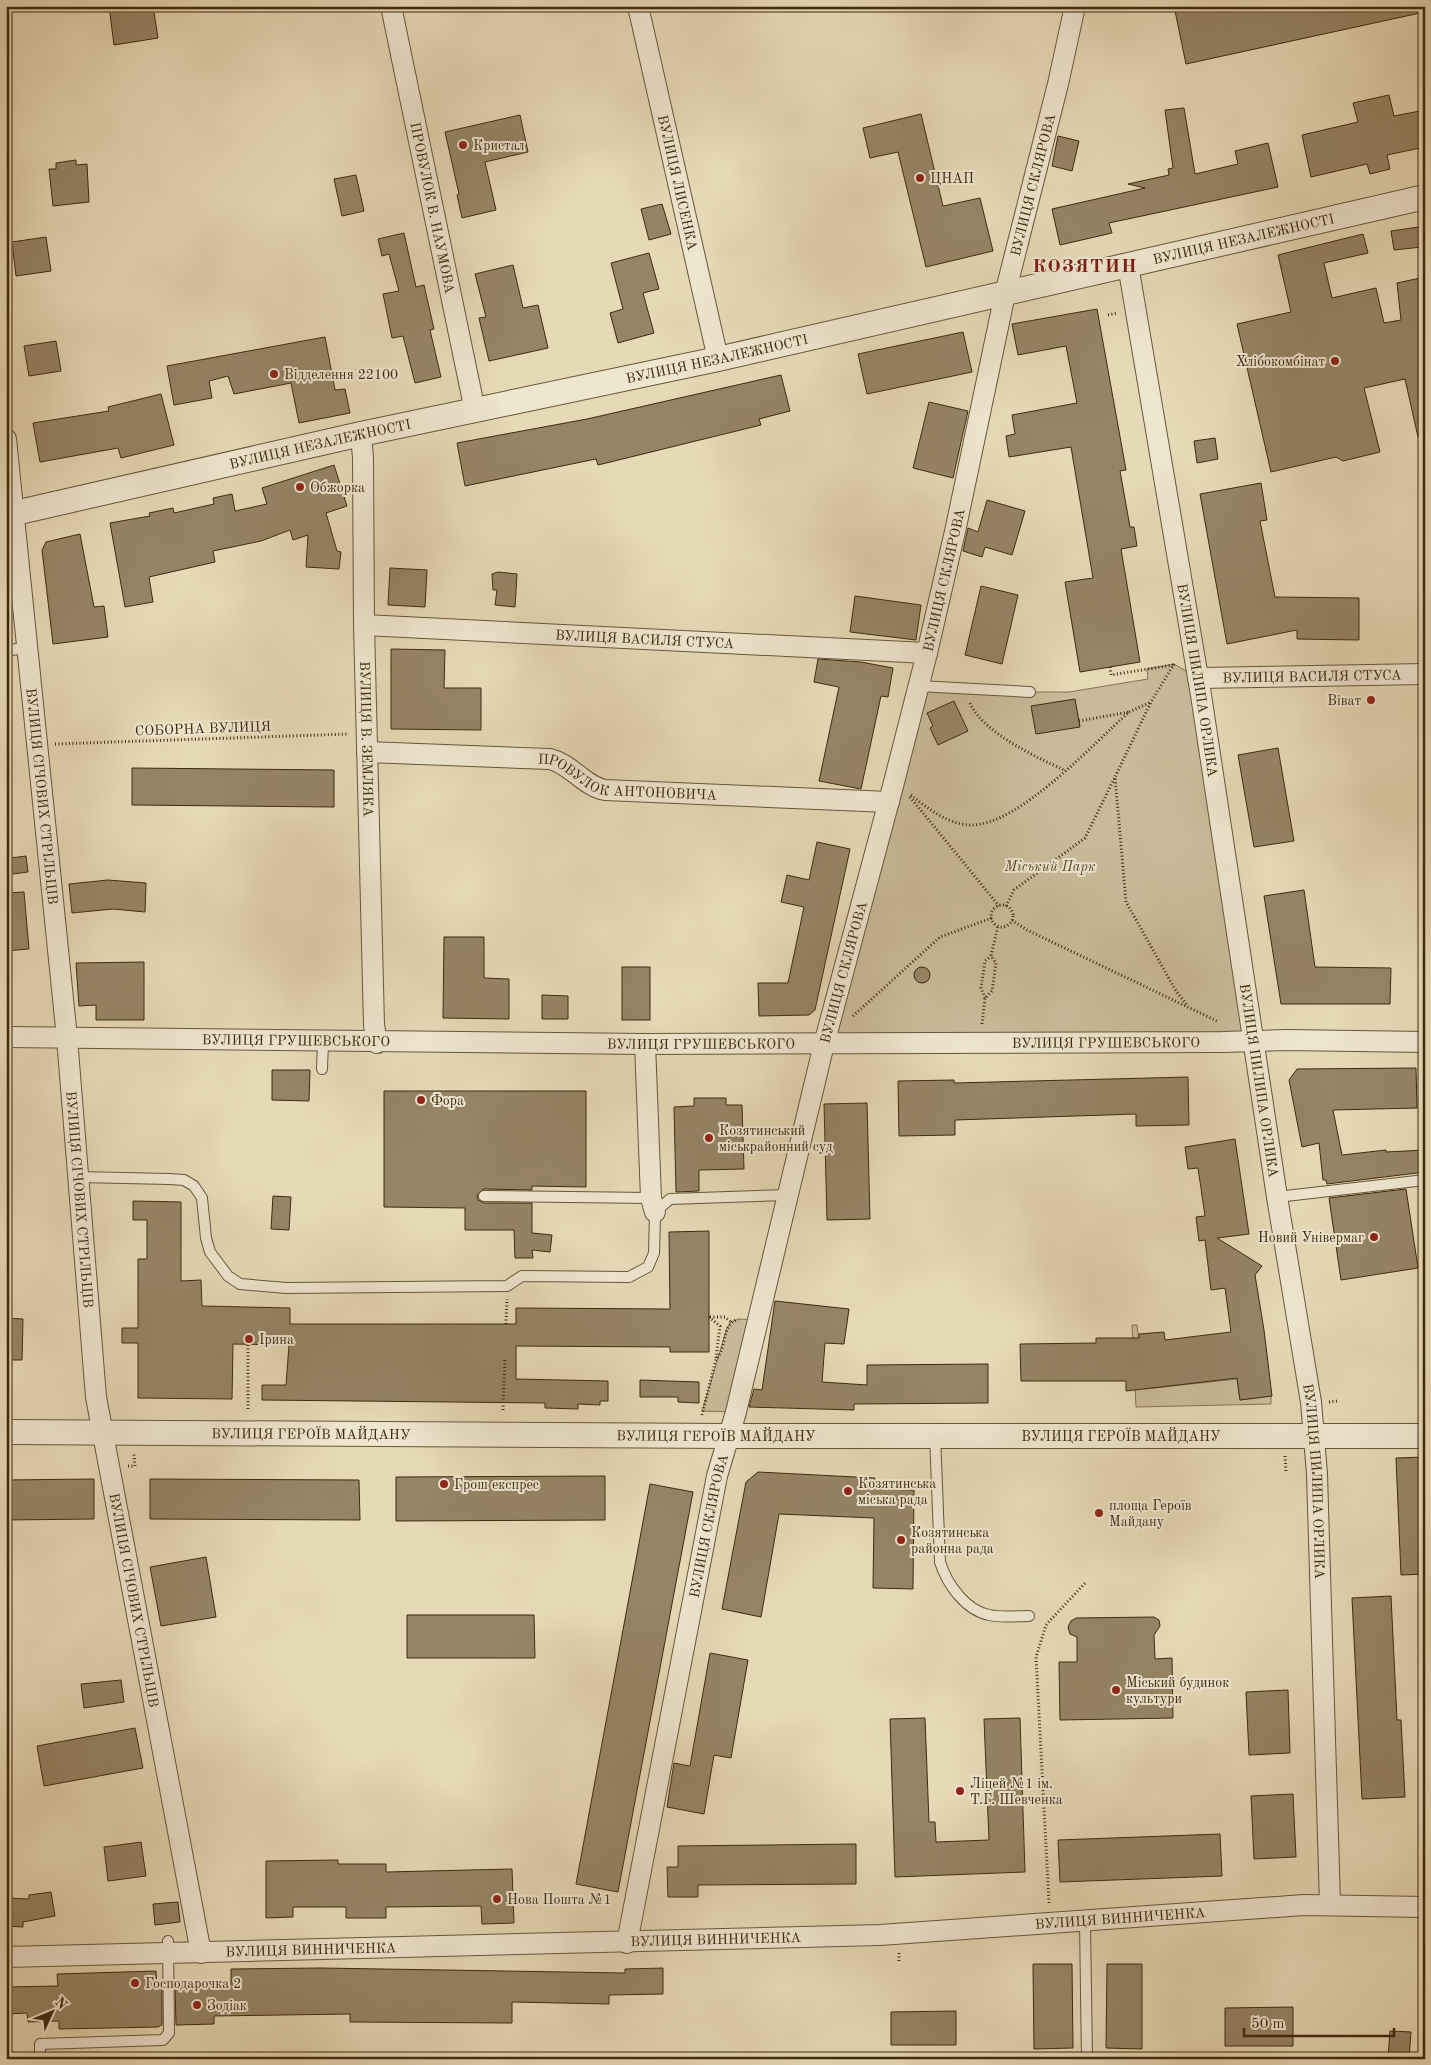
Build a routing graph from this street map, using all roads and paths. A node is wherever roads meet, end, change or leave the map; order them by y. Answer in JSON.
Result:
{"nodes":[{"id":1,"x":391,"y":6,"type":"edge"},
{"id":2,"x":638,"y":6,"type":"edge"},
{"id":3,"x":1075,"y":6,"type":"edge"},
{"id":4,"x":1425,"y":198,"type":"edge"},
{"id":5,"x":1128,"y":265,"type":"junction"},
{"id":6,"x":1004,"y":294,"type":"junction"},
{"id":7,"x":718,"y":359,"type":"junction"},
{"id":8,"x":475,"y":411,"type":"junction"},
{"id":9,"x":361,"y":434,"type":"junction"},
{"id":10,"x":6,"y":439,"type":"edge"},
{"id":11,"x":11,"y":514,"type":"edge"},
{"id":12,"x":364,"y":625,"type":"junction"},
{"id":13,"x":29,"y":647,"type":"junction"},
{"id":14,"x":6,"y":651,"type":"edge"},
{"id":15,"x":927,"y":653,"type":"junction"},
{"id":16,"x":1110,"y":667,"type":"dead end"},
{"id":17,"x":1425,"y":674,"type":"edge"},
{"id":18,"x":1198,"y":678,"type":"junction"},
{"id":19,"x":918,"y":686,"type":"junction"},
{"id":20,"x":964,"y":689,"type":"junction"},
{"id":21,"x":1030,"y":692,"type":"dead end"},
{"id":22,"x":1151,"y":702,"type":"junction"},
{"id":23,"x":1130,"y":712,"type":"junction"},
{"id":24,"x":1079,"y":721,"type":"dead end"},
{"id":25,"x":367,"y":742,"type":"junction"},
{"id":26,"x":39,"y":745,"type":"junction"},
{"id":27,"x":1064,"y":770,"type":"junction"},
{"id":28,"x":1115,"y":777,"type":"junction"},
{"id":29,"x":889,"y":802,"type":"junction"},
{"id":30,"x":999,"y":906,"type":"junction"},
{"id":31,"x":1006,"y":906,"type":"junction"},
{"id":32,"x":992,"y":918,"type":"junction"},
{"id":33,"x":1012,"y":920,"type":"junction"},
{"id":34,"x":998,"y":926,"type":"junction"},
{"id":35,"x":991,"y":956,"type":"junction"},
{"id":36,"x":985,"y":998,"type":"junction"},
{"id":37,"x":1187,"y":1005,"type":"junction"},
{"id":38,"x":847,"y":1022,"type":"dead end"},
{"id":39,"x":1220,"y":1023,"type":"dead end"},
{"id":40,"x":982,"y":1025,"type":"dead end"},
{"id":41,"x":6,"y":1037,"type":"edge"},
{"id":42,"x":67,"y":1038,"type":"junction"},
{"id":43,"x":1254,"y":1041,"type":"junction"},
{"id":44,"x":323,"y":1042,"type":"junction"},
{"id":45,"x":377,"y":1042,"type":"junction"},
{"id":46,"x":1425,"y":1042,"type":"edge"},
{"id":47,"x":645,"y":1044,"type":"junction"},
{"id":48,"x":824,"y":1044,"type":"junction"},
{"id":49,"x":322,"y":1069,"type":"dead end"},
{"id":50,"x":79,"y":1176,"type":"junction"},
{"id":51,"x":1425,"y":1180,"type":"edge"},
{"id":52,"x":788,"y":1195,"type":"junction"},
{"id":53,"x":484,"y":1196,"type":"dead end"},
{"id":54,"x":1277,"y":1197,"type":"junction"},
{"id":55,"x":653,"y":1205,"type":"junction"},
{"id":56,"x":507,"y":1286,"type":"junction"},
{"id":57,"x":758,"y":1320,"type":"junction"},
{"id":58,"x":731,"y":1322,"type":"junction"},
{"id":59,"x":506,"y":1324,"type":"dead end"},
{"id":60,"x":248,"y":1345,"type":"dead end"},
{"id":61,"x":504,"y":1358,"type":"dead end"},
{"id":62,"x":716,"y":1359,"type":"junction"},
{"id":63,"x":248,"y":1409,"type":"dead end"},
{"id":64,"x":503,"y":1410,"type":"dead end"},
{"id":65,"x":702,"y":1411,"type":"dead end"},
{"id":66,"x":6,"y":1432,"type":"edge"},
{"id":67,"x":103,"y":1433,"type":"junction"},
{"id":68,"x":730,"y":1436,"type":"junction"},
{"id":69,"x":935,"y":1436,"type":"junction"},
{"id":70,"x":1314,"y":1436,"type":"junction"},
{"id":71,"x":1425,"y":1436,"type":"edge"},
{"id":72,"x":1086,"y":1582,"type":"dead end"},
{"id":73,"x":1029,"y":1616,"type":"dead end"},
{"id":74,"x":1330,"y":1904,"type":"junction"},
{"id":75,"x":1425,"y":1907,"type":"edge"},
{"id":76,"x":1050,"y":1909,"type":"dead end"},
{"id":77,"x":1085,"y":1922,"type":"junction"},
{"id":78,"x":627,"y":1943,"type":"junction"},
{"id":79,"x":169,"y":1947,"type":"junction"},
{"id":80,"x":200,"y":1953,"type":"junction"},
{"id":81,"x":6,"y":1957,"type":"edge"},
{"id":82,"x":40,"y":2059,"type":"edge"},
{"id":83,"x":1087,"y":2059,"type":"edge"}],
"edges":[{"from":1,"to":8,"type":"street","name":"ПРОВУЛОК В. НАУМОВА"},
{"from":2,"to":7,"type":"street","name":"ВУЛИЦЯ ЛИСЕНКА"},
{"from":3,"to":6,"type":"street","name":"ВУЛИЦЯ СКЛЯРОВА"},
{"from":4,"to":5,"type":"street","name":"ВУЛИЦЯ НЕЗАЛЕЖНОСТІ"},
{"from":5,"to":6,"type":"street","name":"ВУЛИЦЯ НЕЗАЛЕЖНОСТІ"},
{"from":5,"to":18,"type":"street","name":"ВУЛИЦЯ ПИЛИПА ОРЛИКА"},
{"from":6,"to":7,"type":"street","name":"ВУЛИЦЯ НЕЗАЛЕЖНОСТІ"},
{"from":6,"to":15,"type":"street","name":"ВУЛИЦЯ СКЛЯРОВА"},
{"from":7,"to":8,"type":"street","name":"ВУЛИЦЯ НЕЗАЛЕЖНОСТІ"},
{"from":8,"to":9,"type":"street","name":"ВУЛИЦЯ НЕЗАЛЕЖНОСТІ"},
{"from":9,"to":11,"type":"street","name":"ВУЛИЦЯ НЕЗАЛЕЖНОСТІ"},
{"from":9,"to":12,"type":"street","name":"ВУЛИЦЯ В. ЗЕМЛЯКА"},
{"from":10,"to":11,"type":"street","name":"ВУЛИЦЯ СІЧОВИХ СТРІЛЬЦІВ"},
{"from":11,"to":13,"type":"street","name":"ВУЛИЦЯ СІЧОВИХ СТРІЛЬЦІВ"},
{"from":12,"to":15,"type":"street","name":"ВУЛИЦЯ ВАСИЛЯ СТУСА"},
{"from":12,"to":25,"type":"street","name":"ВУЛИЦЯ В. ЗЕМЛЯКА"},
{"from":13,"to":14,"type":"lane"},
{"from":13,"to":26,"type":"street","name":"ВУЛИЦЯ СІЧОВИХ СТРІЛЬЦІВ"},
{"from":15,"to":19,"type":"street","name":"ВУЛИЦЯ СКЛЯРОВА"},
{"from":16,"to":22,"type":"path"},
{"from":17,"to":18,"type":"street","name":"ВУЛИЦЯ ВАСИЛЯ СТУСА"},
{"from":18,"to":43,"type":"street","name":"ВУЛИЦЯ ПИЛИПА ОРЛИКА"},
{"from":19,"to":20,"type":"lane"},
{"from":19,"to":29,"type":"street","name":"ВУЛИЦЯ СКЛЯРОВА"},
{"from":20,"to":21,"type":"lane"},
{"from":20,"to":27,"type":"path"},
{"from":22,"to":23,"type":"path"},
{"from":22,"to":28,"type":"path"},
{"from":23,"to":24,"type":"path"},
{"from":23,"to":27,"type":"path"},
{"from":25,"to":26,"type":"path","name":"СОБОРНА ВУЛИЦЯ"},
{"from":25,"to":29,"type":"street","name":"ПРОВУЛОК АНТОНОВИЧА"},
{"from":25,"to":45,"type":"street","name":"ВУЛИЦЯ В. ЗЕМЛЯКА"},
{"from":26,"to":42,"type":"street","name":"ВУЛИЦЯ СІЧОВИХ СТРІЛЬЦІВ"},
{"from":27,"to":30,"type":"path"},
{"from":28,"to":31,"type":"path"},
{"from":28,"to":37,"type":"path"},
{"from":29,"to":48,"type":"street","name":"ВУЛИЦЯ СКЛЯРОВА"},
{"from":30,"to":31,"type":"path"},
{"from":30,"to":32,"type":"path"},
{"from":31,"to":33,"type":"path"},
{"from":32,"to":34,"type":"path"},
{"from":32,"to":38,"type":"path"},
{"from":33,"to":34,"type":"path"},
{"from":33,"to":37,"type":"path"},
{"from":34,"to":35,"type":"path"},
{"from":35,"to":36,"type":"path"},
{"from":35,"to":36,"type":"path"},
{"from":36,"to":40,"type":"path"},
{"from":37,"to":39,"type":"path"},
{"from":41,"to":42,"type":"street","name":"ВУЛИЦЯ ГРУШЕВСЬКОГО"},
{"from":42,"to":44,"type":"street","name":"ВУЛИЦЯ ГРУШЕВСЬКОГО"},
{"from":42,"to":50,"type":"street","name":"ВУЛИЦЯ СІЧОВИХ СТРІЛЬЦІВ"},
{"from":43,"to":46,"type":"street","name":"ВУЛИЦЯ ГРУШЕВСЬКОГО"},
{"from":43,"to":48,"type":"street","name":"ВУЛИЦЯ ГРУШЕВСЬКОГО"},
{"from":43,"to":54,"type":"street","name":"ВУЛИЦЯ ПИЛИПА ОРЛИКА"},
{"from":44,"to":45,"type":"street","name":"ВУЛИЦЯ ГРУШЕВСЬКОГО"},
{"from":44,"to":49,"type":"lane"},
{"from":45,"to":47,"type":"street","name":"ВУЛИЦЯ ГРУШЕВСЬКОГО"},
{"from":47,"to":48,"type":"street","name":"ВУЛИЦЯ ГРУШЕВСЬКОГО"},
{"from":47,"to":55,"type":"street"},
{"from":48,"to":52,"type":"street","name":"ВУЛИЦЯ СКЛЯРОВА"},
{"from":50,"to":56,"type":"lane"},
{"from":50,"to":67,"type":"street","name":"ВУЛИЦЯ СІЧОВИХ СТРІЛЬЦІВ"},
{"from":51,"to":54,"type":"lane"},
{"from":52,"to":55,"type":"lane"},
{"from":52,"to":57,"type":"street","name":"ВУЛИЦЯ СКЛЯРОВА"},
{"from":53,"to":55,"type":"lane"},
{"from":54,"to":70,"type":"street","name":"ВУЛИЦЯ ПИЛИПА ОРЛИКА"},
{"from":55,"to":56,"type":"lane"},
{"from":56,"to":59,"type":"path"},
{"from":57,"to":58,"type":"path"},
{"from":57,"to":68,"type":"street","name":"ВУЛИЦЯ СКЛЯРОВА"},
{"from":58,"to":62,"type":"path"},
{"from":58,"to":62,"type":"path"},
{"from":60,"to":63,"type":"path"},
{"from":61,"to":64,"type":"path"},
{"from":62,"to":65,"type":"path"},
{"from":66,"to":67,"type":"street","name":"ВУЛИЦЯ ГЕРОЇВ МАЙДАНУ"},
{"from":67,"to":68,"type":"street","name":"ВУЛИЦЯ ГЕРОЇВ МАЙДАНУ"},
{"from":67,"to":80,"type":"street","name":"ВУЛИЦЯ СІЧОВИХ СТРІЛЬЦІВ"},
{"from":68,"to":69,"type":"street","name":"ВУЛИЦЯ ГЕРОЇВ МАЙДАНУ"},
{"from":68,"to":78,"type":"street","name":"ВУЛИЦЯ СКЛЯРОВА"},
{"from":69,"to":70,"type":"street","name":"ВУЛИЦЯ ГЕРОЇВ МАЙДАНУ"},
{"from":69,"to":73,"type":"lane"},
{"from":70,"to":71,"type":"street","name":"ВУЛИЦЯ ГЕРОЇВ МАЙДАНУ"},
{"from":70,"to":74,"type":"street","name":"ВУЛИЦЯ ПИЛИПА ОРЛИКА"},
{"from":72,"to":76,"type":"path"},
{"from":74,"to":75,"type":"street","name":"ВУЛИЦЯ ВИННИЧЕНКА"},
{"from":74,"to":77,"type":"street","name":"ВУЛИЦЯ ВИННИЧЕНКА"},
{"from":77,"to":78,"type":"street","name":"ВУЛИЦЯ ВИННИЧЕНКА"},
{"from":77,"to":83,"type":"lane"},
{"from":78,"to":80,"type":"street","name":"ВУЛИЦЯ ВИННИЧЕНКА"},
{"from":79,"to":80,"type":"street","name":"ВУЛИЦЯ ВИННИЧЕНКА"},
{"from":79,"to":81,"type":"street","name":"ВУЛИЦЯ ВИННИЧЕНКА"},
{"from":79,"to":82,"type":"lane"}]}
